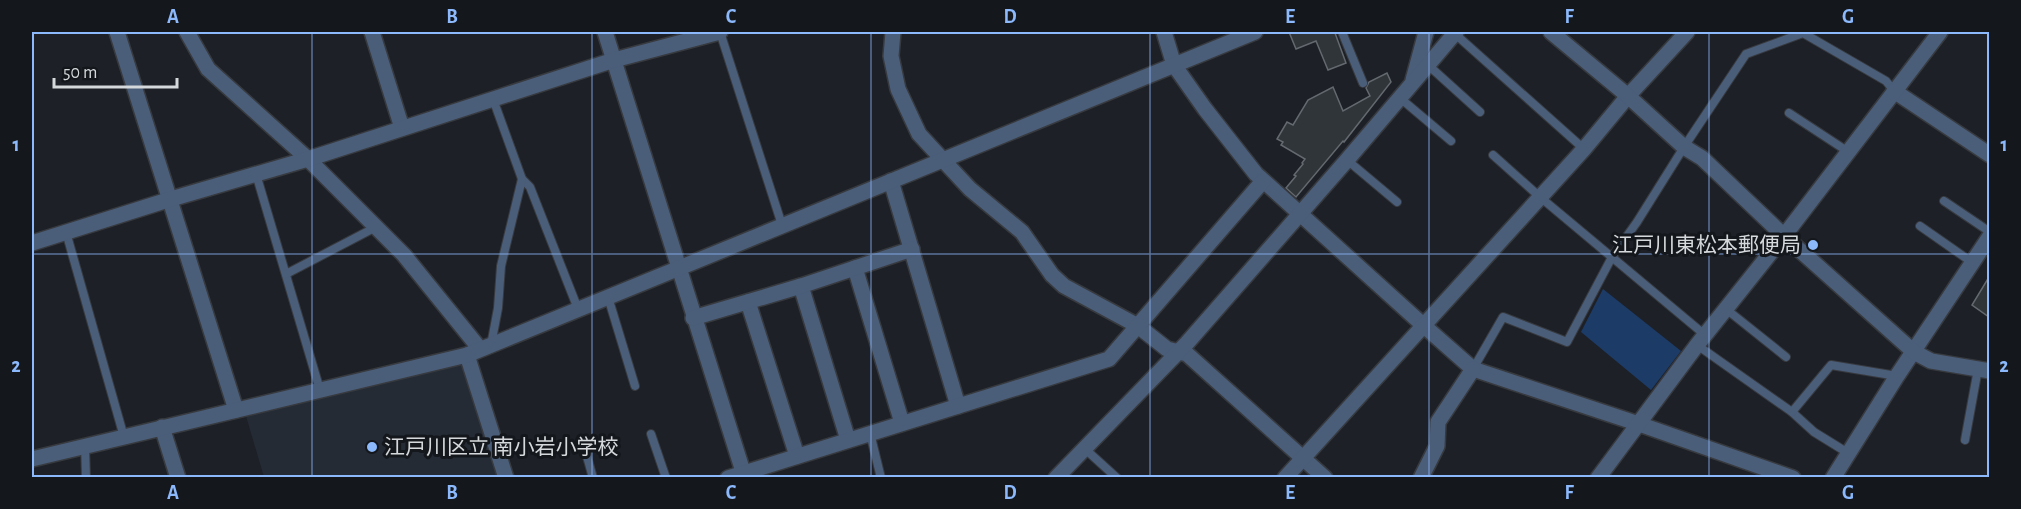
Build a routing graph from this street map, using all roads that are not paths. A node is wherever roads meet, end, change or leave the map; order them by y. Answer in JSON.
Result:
{"nodes":[{"id":1,"x":117,"y":32,"type":"edge"},
{"id":2,"x":187,"y":32,"type":"edge"},
{"id":3,"x":372,"y":32,"type":"edge"},
{"id":4,"x":605,"y":32,"type":"edge"},
{"id":5,"x":720,"y":32,"type":"edge"},
{"id":6,"x":892,"y":32,"type":"edge"},
{"id":7,"x":1164,"y":32,"type":"edge"},
{"id":8,"x":1255,"y":32,"type":"edge"},
{"id":9,"x":1342,"y":32,"type":"edge"},
{"id":10,"x":1426,"y":32,"type":"edge"},
{"id":11,"x":1455,"y":32,"type":"edge"},
{"id":12,"x":1551,"y":32,"type":"edge"},
{"id":13,"x":1687,"y":32,"type":"edge"},
{"id":14,"x":1940,"y":32,"type":"edge"},
{"id":15,"x":614,"y":60,"type":"junction"},
{"id":16,"x":1174,"y":65,"type":"junction"},
{"id":17,"x":1428,"y":65,"type":"junction"},
{"id":18,"x":1363,"y":83,"type":"dead end"},
{"id":19,"x":1412,"y":83,"type":"junction"},
{"id":20,"x":1894,"y":91,"type":"junction"},
{"id":21,"x":1628,"y":96,"type":"junction"},
{"id":22,"x":1400,"y":98,"type":"junction"},
{"id":23,"x":493,"y":99,"type":"junction"},
{"id":24,"x":1480,"y":112,"type":"dead end"},
{"id":25,"x":1789,"y":114,"type":"dead end"},
{"id":26,"x":402,"y":128,"type":"junction"},
{"id":27,"x":1451,"y":141,"type":"dead end"},
{"id":28,"x":1684,"y":147,"type":"junction"},
{"id":29,"x":1584,"y":149,"type":"junction"},
{"id":30,"x":1847,"y":151,"type":"junction"},
{"id":31,"x":1989,"y":154,"type":"edge"},
{"id":32,"x":1493,"y":155,"type":"dead end"},
{"id":33,"x":308,"y":159,"type":"junction"},
{"id":34,"x":943,"y":160,"type":"junction"},
{"id":35,"x":1347,"y":160,"type":"junction"},
{"id":36,"x":256,"y":174,"type":"junction"},
{"id":37,"x":522,"y":179,"type":"junction"},
{"id":38,"x":891,"y":180,"type":"junction"},
{"id":39,"x":1263,"y":182,"type":"junction"},
{"id":40,"x":1540,"y":197,"type":"junction"},
{"id":41,"x":171,"y":199,"type":"junction"},
{"id":42,"x":1944,"y":201,"type":"dead end"},
{"id":43,"x":1397,"y":202,"type":"dead end"},
{"id":44,"x":1299,"y":213,"type":"junction"},
{"id":45,"x":782,"y":225,"type":"junction"},
{"id":46,"x":1920,"y":226,"type":"dead end"},
{"id":47,"x":376,"y":227,"type":"junction"},
{"id":48,"x":66,"y":232,"type":"junction"},
{"id":49,"x":1989,"y":234,"type":"edge"},
{"id":50,"x":1784,"y":236,"type":"junction"},
{"id":51,"x":32,"y":243,"type":"edge"},
{"id":52,"x":912,"y":249,"type":"junction"},
{"id":53,"x":1612,"y":257,"type":"junction"},
{"id":54,"x":1973,"y":263,"type":"junction"},
{"id":55,"x":678,"y":268,"type":"junction"},
{"id":56,"x":855,"y":268,"type":"junction"},
{"id":57,"x":286,"y":274,"type":"junction"},
{"id":58,"x":801,"y":286,"type":"junction"},
{"id":59,"x":608,"y":297,"type":"junction"},
{"id":60,"x":748,"y":302,"type":"junction"},
{"id":61,"x":578,"y":309,"type":"junction"},
{"id":62,"x":1726,"y":309,"type":"junction"},
{"id":63,"x":693,"y":318,"type":"junction"},
{"id":64,"x":1423,"y":325,"type":"junction"},
{"id":65,"x":1138,"y":326,"type":"junction"},
{"id":66,"x":1701,"y":340,"type":"junction"},
{"id":67,"x":480,"y":350,"type":"junction"},
{"id":68,"x":1177,"y":352,"type":"junction"},
{"id":69,"x":1914,"y":352,"type":"junction"},
{"id":70,"x":1786,"y":357,"type":"dead end"},
{"id":71,"x":1473,"y":369,"type":"junction"},
{"id":72,"x":1984,"y":370,"type":"edge"},
{"id":73,"x":1897,"y":376,"type":"junction"},
{"id":74,"x":635,"y":386,"type":"dead end"},
{"id":75,"x":320,"y":390,"type":"junction"},
{"id":76,"x":958,"y":406,"type":"junction"},
{"id":77,"x":236,"y":410,"type":"junction"},
{"id":78,"x":1792,"y":412,"type":"junction"},
{"id":79,"x":902,"y":423,"type":"junction"},
{"id":80,"x":1639,"y":424,"type":"junction"},
{"id":81,"x":162,"y":427,"type":"junction"},
{"id":82,"x":651,"y":434,"type":"dead end"},
{"id":83,"x":870,"y":434,"type":"junction"},
{"id":84,"x":124,"y":436,"type":"junction"},
{"id":85,"x":848,"y":440,"type":"junction"},
{"id":86,"x":1965,"y":440,"type":"dead end"},
{"id":87,"x":85,"y":446,"type":"junction"},
{"id":88,"x":584,"y":446,"type":"dead end"},
{"id":89,"x":1084,"y":448,"type":"junction"},
{"id":90,"x":1848,"y":453,"type":"junction"},
{"id":91,"x":797,"y":456,"type":"junction"},
{"id":92,"x":1304,"y":457,"type":"junction"},
{"id":93,"x":32,"y":459,"type":"edge"},
{"id":94,"x":744,"y":475,"type":"edge"},
{"id":95,"x":86,"y":477,"type":"edge"},
{"id":96,"x":178,"y":477,"type":"edge"},
{"id":97,"x":506,"y":477,"type":"edge"},
{"id":98,"x":593,"y":477,"type":"edge"},
{"id":99,"x":666,"y":477,"type":"edge"},
{"id":100,"x":728,"y":477,"type":"edge"},
{"id":101,"x":881,"y":477,"type":"edge"},
{"id":102,"x":1056,"y":477,"type":"edge"},
{"id":103,"x":1117,"y":477,"type":"edge"},
{"id":104,"x":1285,"y":477,"type":"edge"},
{"id":105,"x":1325,"y":477,"type":"edge"},
{"id":106,"x":1420,"y":477,"type":"edge"},
{"id":107,"x":1598,"y":477,"type":"edge"},
{"id":108,"x":1793,"y":477,"type":"edge"},
{"id":109,"x":1833,"y":477,"type":"edge"}],
"edges":[{"from":1,"to":41,"type":"street"},
{"from":2,"to":33,"type":"street"},
{"from":3,"to":26,"type":"street"},
{"from":4,"to":15,"type":"street"},
{"from":5,"to":15,"type":"street"},
{"from":5,"to":45,"type":"lane"},
{"from":6,"to":34,"type":"street"},
{"from":7,"to":16,"type":"street"},
{"from":8,"to":16,"type":"street"},
{"from":9,"to":18,"type":"lane"},
{"from":10,"to":19,"type":"street"},
{"from":11,"to":17,"type":"street"},
{"from":11,"to":29,"type":"lane"},
{"from":12,"to":21,"type":"street"},
{"from":13,"to":21,"type":"street"},
{"from":14,"to":20,"type":"street"},
{"from":15,"to":23,"type":"street"},
{"from":15,"to":55,"type":"street"},
{"from":16,"to":34,"type":"street"},
{"from":16,"to":39,"type":"street"},
{"from":17,"to":19,"type":"street"},
{"from":17,"to":24,"type":"lane"},
{"from":19,"to":22,"type":"street"},
{"from":20,"to":28,"type":"lane"},
{"from":20,"to":30,"type":"street"},
{"from":20,"to":31,"type":"street"},
{"from":21,"to":28,"type":"street"},
{"from":21,"to":29,"type":"street"},
{"from":22,"to":27,"type":"lane"},
{"from":22,"to":35,"type":"street"},
{"from":23,"to":26,"type":"street"},
{"from":23,"to":37,"type":"lane"},
{"from":25,"to":30,"type":"lane"},
{"from":26,"to":33,"type":"street"},
{"from":28,"to":50,"type":"street"},
{"from":28,"to":53,"type":"lane"},
{"from":29,"to":40,"type":"street"},
{"from":30,"to":50,"type":"street"},
{"from":32,"to":40,"type":"lane"},
{"from":33,"to":36,"type":"street"},
{"from":33,"to":47,"type":"street"},
{"from":34,"to":38,"type":"street"},
{"from":34,"to":65,"type":"street"},
{"from":35,"to":43,"type":"lane"},
{"from":35,"to":44,"type":"street"},
{"from":36,"to":41,"type":"street"},
{"from":36,"to":57,"type":"lane"},
{"from":37,"to":61,"type":"lane"},
{"from":37,"to":67,"type":"lane"},
{"from":38,"to":45,"type":"street"},
{"from":38,"to":52,"type":"street"},
{"from":39,"to":44,"type":"street"},
{"from":39,"to":65,"type":"street"},
{"from":40,"to":53,"type":"lane"},
{"from":40,"to":64,"type":"street"},
{"from":41,"to":48,"type":"street"},
{"from":41,"to":77,"type":"street"},
{"from":42,"to":49,"type":"lane"},
{"from":44,"to":64,"type":"street"},
{"from":44,"to":68,"type":"street"},
{"from":45,"to":55,"type":"street"},
{"from":46,"to":54,"type":"lane"},
{"from":47,"to":57,"type":"lane"},
{"from":47,"to":67,"type":"street"},
{"from":48,"to":51,"type":"street"},
{"from":48,"to":84,"type":"lane"},
{"from":49,"to":54,"type":"street"},
{"from":50,"to":62,"type":"street"},
{"from":50,"to":69,"type":"street"},
{"from":52,"to":56,"type":"street"},
{"from":52,"to":76,"type":"street"},
{"from":53,"to":66,"type":"lane"},
{"from":53,"to":71,"type":"lane"},
{"from":54,"to":69,"type":"street"},
{"from":55,"to":59,"type":"street"},
{"from":55,"to":63,"type":"street"},
{"from":56,"to":58,"type":"street"},
{"from":56,"to":79,"type":"street"},
{"from":57,"to":75,"type":"lane"},
{"from":58,"to":60,"type":"street"},
{"from":58,"to":85,"type":"street"},
{"from":59,"to":61,"type":"street"},
{"from":59,"to":74,"type":"lane"},
{"from":60,"to":63,"type":"street"},
{"from":60,"to":91,"type":"street"},
{"from":61,"to":67,"type":"street"},
{"from":62,"to":66,"type":"street"},
{"from":62,"to":70,"type":"lane"},
{"from":63,"to":94,"type":"street"},
{"from":64,"to":71,"type":"street"},
{"from":64,"to":92,"type":"street"},
{"from":65,"to":68,"type":"street"},
{"from":65,"to":76,"type":"street"},
{"from":66,"to":78,"type":"lane"},
{"from":66,"to":80,"type":"street"},
{"from":67,"to":75,"type":"street"},
{"from":67,"to":97,"type":"street"},
{"from":68,"to":89,"type":"street"},
{"from":68,"to":92,"type":"street"},
{"from":69,"to":72,"type":"street"},
{"from":69,"to":73,"type":"street"},
{"from":71,"to":80,"type":"street"},
{"from":71,"to":106,"type":"street"},
{"from":72,"to":86,"type":"lane"},
{"from":73,"to":78,"type":"lane"},
{"from":73,"to":90,"type":"street"},
{"from":75,"to":77,"type":"street"},
{"from":76,"to":79,"type":"street"},
{"from":77,"to":81,"type":"street"},
{"from":78,"to":90,"type":"lane"},
{"from":79,"to":83,"type":"street"},
{"from":80,"to":107,"type":"street"},
{"from":80,"to":108,"type":"street"},
{"from":81,"to":84,"type":"street"},
{"from":81,"to":96,"type":"street"},
{"from":82,"to":99,"type":"lane"},
{"from":83,"to":85,"type":"street"},
{"from":83,"to":101,"type":"lane"},
{"from":84,"to":87,"type":"street"},
{"from":85,"to":91,"type":"street"},
{"from":87,"to":93,"type":"street"},
{"from":87,"to":95,"type":"lane"},
{"from":88,"to":98,"type":"lane"},
{"from":89,"to":102,"type":"street"},
{"from":89,"to":103,"type":"lane"},
{"from":90,"to":109,"type":"street"},
{"from":91,"to":94,"type":"street"},
{"from":92,"to":104,"type":"street"},
{"from":92,"to":105,"type":"street"},
{"from":94,"to":100,"type":"street"}]}
